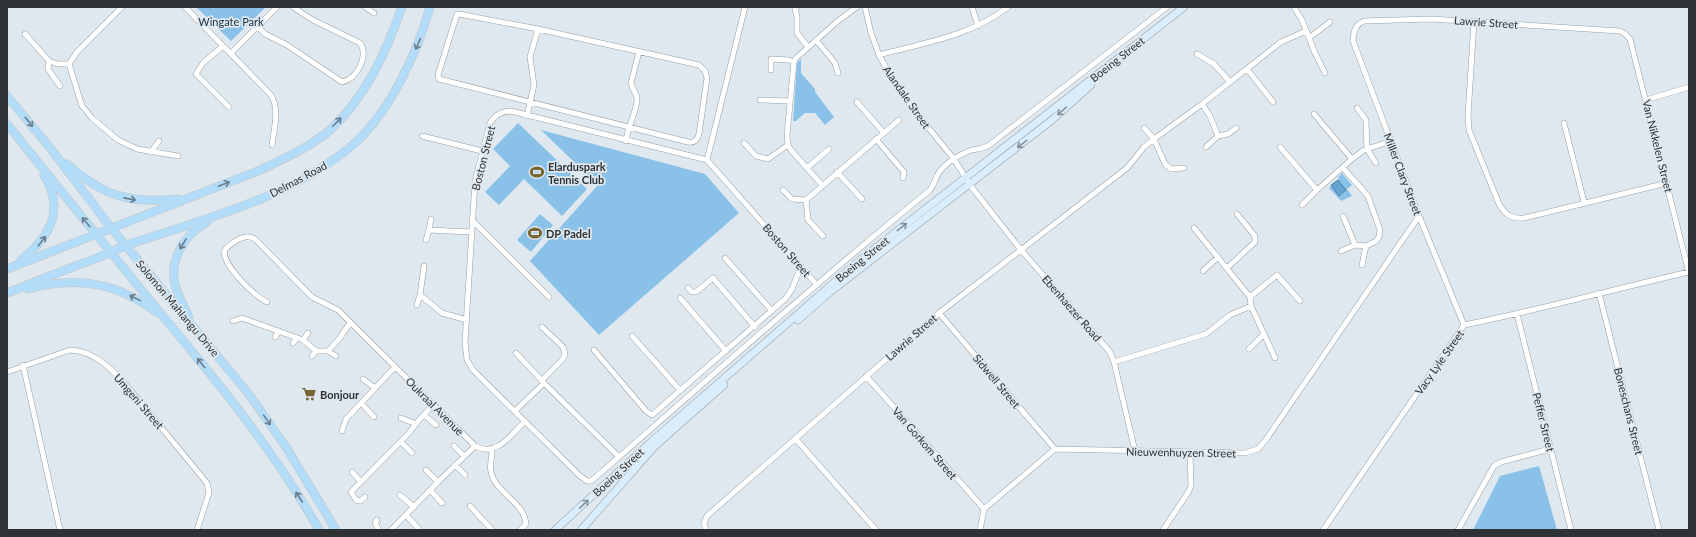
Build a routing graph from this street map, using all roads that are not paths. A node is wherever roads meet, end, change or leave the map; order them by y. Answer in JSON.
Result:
{"nodes":[{"id":1,"x":122,"y":7,"type":"edge"},
{"id":2,"x":185,"y":7,"type":"edge"},
{"id":3,"x":277,"y":7,"type":"edge"},
{"id":4,"x":293,"y":7,"type":"edge"},
{"id":5,"x":365,"y":7,"type":"edge"},
{"id":6,"x":402,"y":7,"type":"edge"},
{"id":7,"x":430,"y":7,"type":"edge"},
{"id":8,"x":745,"y":7,"type":"edge"},
{"id":9,"x":797,"y":7,"type":"edge"},
{"id":10,"x":857,"y":7,"type":"edge"},
{"id":11,"x":866,"y":7,"type":"edge"},
{"id":12,"x":972,"y":7,"type":"edge"},
{"id":13,"x":1008,"y":7,"type":"edge"},
{"id":14,"x":1168,"y":7,"type":"edge"},
{"id":15,"x":1184,"y":7,"type":"edge"},
{"id":16,"x":1190,"y":7,"type":"edge"},
{"id":17,"x":1294,"y":7,"type":"edge"},
{"id":18,"x":374,"y":13,"type":"dead end"},
{"id":19,"x":1330,"y":22,"type":"dead end"},
{"id":20,"x":1474,"y":22,"type":"junction"},
{"id":21,"x":1361,"y":23,"type":"joint"},
{"id":22,"x":978,"y":26,"type":"junction"},
{"id":23,"x":258,"y":27,"type":"junction"},
{"id":24,"x":538,"y":29,"type":"junction"},
{"id":25,"x":1306,"y":31,"type":"junction"},
{"id":26,"x":1612,"y":31,"type":"joint"},
{"id":27,"x":25,"y":34,"type":"dead end"},
{"id":28,"x":1309,"y":38,"type":"junction"},
{"id":29,"x":816,"y":40,"type":"junction"},
{"id":30,"x":223,"y":46,"type":"junction"},
{"id":31,"x":808,"y":47,"type":"junction"},
{"id":32,"x":639,"y":52,"type":"junction"},
{"id":33,"x":231,"y":54,"type":"junction"},
{"id":34,"x":1197,"y":54,"type":"dead end"},
{"id":35,"x":879,"y":55,"type":"junction"},
{"id":36,"x":49,"y":61,"type":"junction"},
{"id":37,"x":794,"y":62,"type":"junction"},
{"id":38,"x":69,"y":64,"type":"junction"},
{"id":39,"x":1247,"y":69,"type":"junction"},
{"id":40,"x":771,"y":70,"type":"dead end"},
{"id":41,"x":838,"y":73,"type":"dead end"},
{"id":42,"x":1325,"y":73,"type":"dead end"},
{"id":43,"x":1230,"y":82,"type":"junction"},
{"id":44,"x":60,"y":86,"type":"dead end"},
{"id":45,"x":1689,"y":87,"type":"edge"},
{"id":46,"x":7,"y":96,"type":"edge"},
{"id":47,"x":760,"y":100,"type":"dead end"},
{"id":48,"x":1646,"y":100,"type":"junction"},
{"id":49,"x":529,"y":101,"type":"junction"},
{"id":50,"x":790,"y":101,"type":"junction"},
{"id":51,"x":857,"y":102,"type":"dead end"},
{"id":52,"x":1273,"y":102,"type":"dead end"},
{"id":53,"x":1202,"y":104,"type":"junction"},
{"id":54,"x":229,"y":107,"type":"dead end"},
{"id":55,"x":1357,"y":108,"type":"dead end"},
{"id":56,"x":1314,"y":114,"type":"dead end"},
{"id":57,"x":527,"y":116,"type":"junction"},
{"id":58,"x":899,"y":120,"type":"dead end"},
{"id":59,"x":1564,"y":123,"type":"dead end"},
{"id":60,"x":7,"y":124,"type":"edge"},
{"id":61,"x":628,"y":128,"type":"junction"},
{"id":62,"x":1144,"y":128,"type":"dead end"},
{"id":63,"x":1236,"y":128,"type":"dead end"},
{"id":64,"x":884,"y":133,"type":"junction"},
{"id":65,"x":422,"y":136,"type":"dead end"},
{"id":66,"x":1218,"y":136,"type":"junction"},
{"id":67,"x":1154,"y":139,"type":"junction"},
{"id":68,"x":876,"y":140,"type":"junction"},
{"id":69,"x":626,"y":141,"type":"junction"},
{"id":70,"x":1390,"y":141,"type":"junction"},
{"id":71,"x":159,"y":142,"type":"dead end"},
{"id":72,"x":744,"y":142,"type":"dead end"},
{"id":73,"x":272,"y":145,"type":"dead end"},
{"id":74,"x":788,"y":145,"type":"junction"},
{"id":75,"x":1206,"y":147,"type":"dead end"},
{"id":76,"x":1280,"y":147,"type":"dead end"},
{"id":77,"x":51,"y":149,"type":"junction"},
{"id":78,"x":829,"y":149,"type":"dead end"},
{"id":79,"x":1367,"y":149,"type":"junction"},
{"id":80,"x":482,"y":151,"type":"junction"},
{"id":81,"x":152,"y":152,"type":"junction"},
{"id":82,"x":33,"y":156,"type":"junction"},
{"id":83,"x":178,"y":156,"type":"dead end"},
{"id":84,"x":1352,"y":159,"type":"junction"},
{"id":85,"x":707,"y":160,"type":"junction"},
{"id":86,"x":954,"y":160,"type":"junction"},
{"id":87,"x":1376,"y":163,"type":"dead end"},
{"id":88,"x":807,"y":168,"type":"junction"},
{"id":89,"x":1184,"y":168,"type":"dead end"},
{"id":90,"x":1343,"y":168,"type":"junction"},
{"id":91,"x":838,"y":172,"type":"junction"},
{"id":92,"x":903,"y":178,"type":"dead end"},
{"id":93,"x":968,"y":182,"type":"junction"},
{"id":94,"x":1667,"y":183,"type":"junction"},
{"id":95,"x":822,"y":185,"type":"junction"},
{"id":96,"x":784,"y":190,"type":"dead end"},
{"id":97,"x":1317,"y":190,"type":"junction"},
{"id":98,"x":188,"y":198,"type":"junction"},
{"id":99,"x":806,"y":200,"type":"junction"},
{"id":100,"x":862,"y":200,"type":"dead end"},
{"id":101,"x":1584,"y":202,"type":"junction"},
{"id":102,"x":1302,"y":205,"type":"dead end"},
{"id":103,"x":224,"y":213,"type":"junction"},
{"id":104,"x":1237,"y":214,"type":"dead end"},
{"id":105,"x":1343,"y":216,"type":"dead end"},
{"id":106,"x":1419,"y":216,"type":"junction"},
{"id":107,"x":432,"y":219,"type":"dead end"},
{"id":108,"x":472,"y":220,"type":"junction"},
{"id":109,"x":1194,"y":228,"type":"dead end"},
{"id":110,"x":112,"y":229,"type":"junction"},
{"id":111,"x":429,"y":230,"type":"junction"},
{"id":112,"x":471,"y":232,"type":"junction"},
{"id":113,"x":96,"y":234,"type":"junction"},
{"id":114,"x":823,"y":236,"type":"dead end"},
{"id":115,"x":426,"y":240,"type":"dead end"},
{"id":116,"x":1355,"y":245,"type":"junction"},
{"id":117,"x":126,"y":246,"type":"junction"},
{"id":118,"x":1366,"y":246,"type":"junction"},
{"id":119,"x":1021,"y":250,"type":"junction"},
{"id":120,"x":1341,"y":251,"type":"dead end"},
{"id":121,"x":111,"y":252,"type":"junction"},
{"id":122,"x":725,"y":258,"type":"dead end"},
{"id":123,"x":1218,"y":258,"type":"junction"},
{"id":124,"x":1362,"y":265,"type":"dead end"},
{"id":125,"x":424,"y":266,"type":"dead end"},
{"id":126,"x":801,"y":266,"type":"junction"},
{"id":127,"x":10,"y":268,"type":"edge"},
{"id":128,"x":1227,"y":268,"type":"junction"},
{"id":129,"x":1203,"y":271,"type":"dead end"},
{"id":130,"x":1689,"y":272,"type":"edge"},
{"id":131,"x":817,"y":285,"type":"junction"},
{"id":132,"x":688,"y":288,"type":"dead end"},
{"id":133,"x":1599,"y":293,"type":"junction"},
{"id":134,"x":7,"y":294,"type":"edge"},
{"id":135,"x":420,"y":295,"type":"junction"},
{"id":136,"x":549,"y":297,"type":"dead end"},
{"id":137,"x":1250,"y":297,"type":"junction"},
{"id":138,"x":680,"y":298,"type":"dead end"},
{"id":139,"x":1300,"y":301,"type":"dead end"},
{"id":140,"x":266,"y":302,"type":"dead end"},
{"id":141,"x":417,"y":305,"type":"dead end"},
{"id":142,"x":1251,"y":306,"type":"junction"},
{"id":143,"x":772,"y":311,"type":"junction"},
{"id":144,"x":939,"y":313,"type":"junction"},
{"id":145,"x":1517,"y":314,"type":"junction"},
{"id":146,"x":166,"y":320,"type":"junction"},
{"id":147,"x":467,"y":320,"type":"junction"},
{"id":148,"x":233,"y":321,"type":"dead end"},
{"id":149,"x":350,"y":323,"type":"junction"},
{"id":150,"x":1464,"y":325,"type":"junction"},
{"id":151,"x":542,"y":327,"type":"dead end"},
{"id":152,"x":755,"y":327,"type":"junction"},
{"id":153,"x":196,"y":330,"type":"junction"},
{"id":154,"x":279,"y":331,"type":"junction"},
{"id":155,"x":308,"y":333,"type":"dead end"},
{"id":156,"x":1264,"y":334,"type":"junction"},
{"id":157,"x":632,"y":336,"type":"dead end"},
{"id":158,"x":275,"y":337,"type":"dead end"},
{"id":159,"x":300,"y":339,"type":"junction"},
{"id":160,"x":293,"y":343,"type":"dead end"},
{"id":161,"x":1249,"y":349,"type":"dead end"},
{"id":162,"x":594,"y":350,"type":"dead end"},
{"id":163,"x":316,"y":351,"type":"junction"},
{"id":164,"x":328,"y":351,"type":"junction"},
{"id":165,"x":726,"y":351,"type":"junction"},
{"id":166,"x":516,"y":353,"type":"dead end"},
{"id":167,"x":312,"y":356,"type":"dead end"},
{"id":168,"x":336,"y":356,"type":"dead end"},
{"id":169,"x":1275,"y":358,"type":"dead end"},
{"id":170,"x":1114,"y":362,"type":"junction"},
{"id":171,"x":22,"y":365,"type":"junction"},
{"id":172,"x":396,"y":367,"type":"junction"},
{"id":173,"x":7,"y":372,"type":"edge"},
{"id":174,"x":866,"y":376,"type":"junction"},
{"id":175,"x":363,"y":379,"type":"dead end"},
{"id":176,"x":543,"y":381,"type":"junction"},
{"id":177,"x":375,"y":388,"type":"junction"},
{"id":178,"x":680,"y":390,"type":"junction"},
{"id":179,"x":361,"y":403,"type":"junction"},
{"id":180,"x":433,"y":405,"type":"junction"},
{"id":181,"x":515,"y":411,"type":"junction"},
{"id":182,"x":424,"y":414,"type":"junction"},
{"id":183,"x":374,"y":417,"type":"dead end"},
{"id":184,"x":401,"y":418,"type":"dead end"},
{"id":185,"x":525,"y":421,"type":"junction"},
{"id":186,"x":416,"y":424,"type":"junction"},
{"id":187,"x":436,"y":425,"type":"dead end"},
{"id":188,"x":342,"y":431,"type":"dead end"},
{"id":189,"x":795,"y":438,"type":"junction"},
{"id":190,"x":401,"y":442,"type":"junction"},
{"id":191,"x":454,"y":446,"type":"dead end"},
{"id":192,"x":475,"y":446,"type":"junction"},
{"id":193,"x":1054,"y":449,"type":"junction"},
{"id":194,"x":1550,"y":449,"type":"junction"},
{"id":195,"x":492,"y":450,"type":"junction"},
{"id":196,"x":1135,"y":451,"type":"junction"},
{"id":197,"x":412,"y":453,"type":"dead end"},
{"id":198,"x":1190,"y":453,"type":"junction"},
{"id":199,"x":464,"y":456,"type":"junction"},
{"id":200,"x":620,"y":457,"type":"junction"},
{"id":201,"x":455,"y":465,"type":"junction"},
{"id":202,"x":426,"y":470,"type":"dead end"},
{"id":203,"x":352,"y":472,"type":"dead end"},
{"id":204,"x":465,"y":475,"type":"dead end"},
{"id":205,"x":594,"y":479,"type":"joint"},
{"id":206,"x":361,"y":482,"type":"junction"},
{"id":207,"x":438,"y":482,"type":"junction"},
{"id":208,"x":430,"y":490,"type":"junction"},
{"id":209,"x":400,"y":496,"type":"dead end"},
{"id":210,"x":365,"y":497,"type":"dead end"},
{"id":211,"x":442,"y":503,"type":"dead end"},
{"id":212,"x":470,"y":506,"type":"dead end"},
{"id":213,"x":414,"y":507,"type":"junction"},
{"id":214,"x":984,"y":509,"type":"junction"},
{"id":215,"x":406,"y":515,"type":"junction"},
{"id":216,"x":377,"y":520,"type":"dead end"},
{"id":217,"x":419,"y":529,"type":"edge"},
{"id":218,"x":60,"y":530,"type":"edge"},
{"id":219,"x":197,"y":530,"type":"edge"},
{"id":220,"x":319,"y":530,"type":"edge"},
{"id":221,"x":336,"y":530,"type":"edge"},
{"id":222,"x":379,"y":530,"type":"edge"},
{"id":223,"x":392,"y":530,"type":"edge"},
{"id":224,"x":492,"y":530,"type":"edge"},
{"id":225,"x":520,"y":530,"type":"edge"},
{"id":226,"x":555,"y":530,"type":"edge"},
{"id":227,"x":582,"y":530,"type":"edge"},
{"id":228,"x":706,"y":530,"type":"edge"},
{"id":229,"x":876,"y":530,"type":"edge"},
{"id":230,"x":980,"y":530,"type":"edge"},
{"id":231,"x":1163,"y":530,"type":"edge"},
{"id":232,"x":1323,"y":530,"type":"edge"},
{"id":233,"x":1458,"y":530,"type":"edge"},
{"id":234,"x":1571,"y":530,"type":"edge"},
{"id":235,"x":1659,"y":530,"type":"edge"}],
"edges":[{"from":1,"to":38,"type":"street"},
{"from":2,"to":30,"type":"street"},
{"from":3,"to":23,"type":"street"},
{"from":4,"to":23,"type":"street"},
{"from":5,"to":18,"type":"street"},
{"from":98,"to":6,"type":"main road","one_way":true},
{"from":7,"to":103,"type":"main road","name":"Delmas Road","one_way":true},
{"from":8,"to":85,"type":"street"},
{"from":9,"to":31,"type":"street"},
{"from":10,"to":29,"type":"street"},
{"from":11,"to":35,"type":"street","name":"Alandale Street"},
{"from":12,"to":22,"type":"street"},
{"from":13,"to":22,"type":"street"},
{"from":14,"to":86,"type":"street","name":"Boeing Street"},
{"from":15,"to":93,"type":"main road","name":"Boeing Street"},
{"from":16,"to":93,"type":"main road","name":"Boeing Street","one_way":true},
{"from":17,"to":25,"type":"street"},
{"from":19,"to":28,"type":"street"},
{"from":20,"to":21,"type":"street","name":"Lawrie Street"},
{"from":20,"to":26,"type":"street","name":"Lawrie Street"},
{"from":20,"to":101,"type":"street"},
{"from":21,"to":70,"type":"street","name":"Miller Clary Street"},
{"from":22,"to":35,"type":"street"},
{"from":23,"to":33,"type":"street"},
{"from":24,"to":32,"type":"street"},
{"from":24,"to":49,"type":"street"},
{"from":24,"to":49,"type":"street"},
{"from":25,"to":28,"type":"street"},
{"from":25,"to":39,"type":"street","name":"Lawrie Street"},
{"from":26,"to":48,"type":"street","name":"Van Nikkelen Street"},
{"from":27,"to":36,"type":"street"},
{"from":28,"to":42,"type":"street"},
{"from":29,"to":31,"type":"street"},
{"from":29,"to":41,"type":"street"},
{"from":30,"to":33,"type":"street"},
{"from":30,"to":54,"type":"street"},
{"from":31,"to":37,"type":"street"},
{"from":32,"to":61,"type":"street"},
{"from":32,"to":61,"type":"street"},
{"from":33,"to":73,"type":"street"},
{"from":34,"to":43,"type":"street"},
{"from":35,"to":86,"type":"street","name":"Alandale Street"},
{"from":36,"to":38,"type":"street"},
{"from":36,"to":44,"type":"street"},
{"from":37,"to":40,"type":"street"},
{"from":37,"to":50,"type":"street"},
{"from":38,"to":81,"type":"street"},
{"from":39,"to":43,"type":"street","name":"Lawrie Street"},
{"from":39,"to":52,"type":"street"},
{"from":43,"to":53,"type":"street","name":"Lawrie Street"},
{"from":45,"to":48,"type":"street"},
{"from":46,"to":77,"type":"main road","name":"Solomon Mahlangu Drive","one_way":true},
{"from":47,"to":50,"type":"street"},
{"from":48,"to":94,"type":"street","name":"Van Nikkelen Street"},
{"from":49,"to":57,"type":"street"},
{"from":49,"to":61,"type":"street"},
{"from":50,"to":74,"type":"street"},
{"from":51,"to":64,"type":"street"},
{"from":53,"to":66,"type":"street"},
{"from":53,"to":67,"type":"street","name":"Lawrie Street"},
{"from":55,"to":79,"type":"street"},
{"from":56,"to":84,"type":"street"},
{"from":57,"to":69,"type":"street","name":"Boston Street"},
{"from":57,"to":80,"type":"street","name":"Boston Street"},
{"from":58,"to":64,"type":"street"},
{"from":59,"to":101,"type":"street"},
{"from":60,"to":82,"type":"main road","name":"Solomon Mahlangu Drive"},
{"from":61,"to":69,"type":"street"},
{"from":62,"to":67,"type":"street"},
{"from":63,"to":66,"type":"street"},
{"from":64,"to":68,"type":"street"},
{"from":65,"to":80,"type":"street"},
{"from":66,"to":75,"type":"street"},
{"from":67,"to":89,"type":"street"},
{"from":67,"to":119,"type":"street","name":"Lawrie Street"},
{"from":68,"to":91,"type":"street"},
{"from":68,"to":92,"type":"street"},
{"from":69,"to":85,"type":"street","name":"Boston Street"},
{"from":70,"to":79,"type":"street"},
{"from":70,"to":106,"type":"street","name":"Miller Clary Street"},
{"from":71,"to":81,"type":"street"},
{"from":72,"to":74,"type":"street"},
{"from":74,"to":88,"type":"street"},
{"from":76,"to":97,"type":"street"},
{"from":77,"to":98,"type":"main road","one_way":true},
{"from":77,"to":110,"type":"main road","name":"Solomon Mahlangu Drive"},
{"from":78,"to":88,"type":"street"},
{"from":79,"to":84,"type":"street"},
{"from":79,"to":87,"type":"street"},
{"from":80,"to":108,"type":"street","name":"Boston Street"},
{"from":81,"to":83,"type":"street"},
{"from":113,"to":82,"type":"main road","name":"Solomon Mahlangu Drive","one_way":true},
{"from":127,"to":82,"type":"main road","one_way":true},
{"from":84,"to":90,"type":"street"},
{"from":85,"to":126,"type":"street","name":"Boston Street"},
{"from":86,"to":93,"type":"street","name":"Alandale Street"},
{"from":86,"to":131,"type":"street","name":"Boeing Street"},
{"from":88,"to":95,"type":"street"},
{"from":90,"to":97,"type":"street"},
{"from":90,"to":118,"type":"street"},
{"from":91,"to":95,"type":"street"},
{"from":91,"to":100,"type":"street"},
{"from":93,"to":119,"type":"street","name":"Ebenhaezer Road"},
{"from":226,"to":93,"type":"main road","name":"Boeing Street","one_way":true},
{"from":93,"to":227,"type":"main road","name":"Boeing Street"},
{"from":94,"to":101,"type":"street"},
{"from":94,"to":130,"type":"street","name":"Van Nikkelen Street"},
{"from":95,"to":99,"type":"street"},
{"from":96,"to":99,"type":"street"},
{"from":97,"to":102,"type":"street"},
{"from":98,"to":110,"type":"main road"},
{"from":99,"to":114,"type":"street"},
{"from":103,"to":117,"type":"main road","name":"Delmas Road"},
{"from":103,"to":153,"type":"main road","one_way":true},
{"from":104,"to":128,"type":"street"},
{"from":105,"to":116,"type":"street"},
{"from":106,"to":150,"type":"street","name":"Miller Clary Street"},
{"from":106,"to":198,"type":"street","name":"Nieuwenhuyzen Street"},
{"from":107,"to":111,"type":"street"},
{"from":108,"to":112,"type":"street","name":"Boston Street"},
{"from":108,"to":136,"type":"street"},
{"from":109,"to":123,"type":"street"},
{"from":110,"to":113,"type":"main road"},
{"from":110,"to":117,"type":"main road","name":"Solomon Mahlangu Drive"},
{"from":111,"to":112,"type":"street"},
{"from":111,"to":115,"type":"street"},
{"from":112,"to":147,"type":"street","name":"Boston Street"},
{"from":113,"to":121,"type":"main road","name":"Solomon Mahlangu Drive"},
{"from":113,"to":127,"type":"main road"},
{"from":116,"to":118,"type":"street"},
{"from":116,"to":120,"type":"street"},
{"from":117,"to":121,"type":"main road","name":"Delmas Road"},
{"from":117,"to":153,"type":"main road","name":"Solomon Mahlangu Drive"},
{"from":118,"to":124,"type":"street"},
{"from":119,"to":144,"type":"street","name":"Lawrie Street"},
{"from":119,"to":170,"type":"street","name":"Ebenhaezer Road"},
{"from":121,"to":134,"type":"main road","name":"Delmas Road"},
{"from":121,"to":146,"type":"main road","name":"Solomon Mahlangu Drive"},
{"from":122,"to":143,"type":"street"},
{"from":123,"to":128,"type":"street"},
{"from":123,"to":129,"type":"street"},
{"from":125,"to":135,"type":"street"},
{"from":126,"to":131,"type":"street","name":"Boston Street"},
{"from":126,"to":143,"type":"street"},
{"from":128,"to":137,"type":"street"},
{"from":130,"to":133,"type":"street","name":"Vacy Lyle Street"},
{"from":131,"to":200,"type":"street","name":"Boeing Street"},
{"from":132,"to":152,"type":"street"},
{"from":133,"to":145,"type":"street","name":"Vacy Lyle Street"},
{"from":133,"to":235,"type":"street","name":"Boneschans Street"},
{"from":146,"to":134,"type":"main road","one_way":true},
{"from":135,"to":141,"type":"street"},
{"from":135,"to":147,"type":"street"},
{"from":137,"to":139,"type":"street"},
{"from":137,"to":142,"type":"street"},
{"from":138,"to":165,"type":"street"},
{"from":140,"to":149,"type":"street","name":"Oukraal Avenue"},
{"from":142,"to":156,"type":"street"},
{"from":142,"to":170,"type":"street"},
{"from":143,"to":152,"type":"street"},
{"from":144,"to":174,"type":"street","name":"Lawrie Street"},
{"from":144,"to":193,"type":"street","name":"Sidwell Street"},
{"from":145,"to":150,"type":"street","name":"Vacy Lyle Street"},
{"from":145,"to":194,"type":"street","name":"Peffer Street"},
{"from":220,"to":146,"type":"main road","name":"Solomon Mahlangu Drive","one_way":true},
{"from":147,"to":181,"type":"street","name":"Boston Street"},
{"from":148,"to":154,"type":"street"},
{"from":149,"to":164,"type":"street"},
{"from":149,"to":172,"type":"street","name":"Oukraal Avenue"},
{"from":150,"to":232,"type":"street","name":"Vacy Lyle Street"},
{"from":151,"to":176,"type":"street"},
{"from":152,"to":165,"type":"street"},
{"from":153,"to":221,"type":"main road","name":"Solomon Mahlangu Drive","one_way":true},
{"from":154,"to":158,"type":"street"},
{"from":154,"to":159,"type":"street"},
{"from":155,"to":159,"type":"street"},
{"from":156,"to":161,"type":"street"},
{"from":156,"to":169,"type":"street"},
{"from":157,"to":178,"type":"street"},
{"from":159,"to":160,"type":"street"},
{"from":159,"to":163,"type":"street"},
{"from":162,"to":178,"type":"street"},
{"from":163,"to":164,"type":"street"},
{"from":163,"to":167,"type":"street"},
{"from":164,"to":168,"type":"street"},
{"from":165,"to":178,"type":"street"},
{"from":166,"to":176,"type":"street"},
{"from":170,"to":196,"type":"street","name":"Ebenhaezer Road"},
{"from":171,"to":173,"type":"street","name":"Umgeni Street"},
{"from":171,"to":218,"type":"street"},
{"from":171,"to":219,"type":"street","name":"Umgeni Street"},
{"from":172,"to":177,"type":"street"},
{"from":172,"to":180,"type":"street","name":"Oukraal Avenue"},
{"from":174,"to":189,"type":"street","name":"Lawrie Street"},
{"from":174,"to":214,"type":"street","name":"Van Gorkom Street"},
{"from":175,"to":177,"type":"street"},
{"from":176,"to":181,"type":"street"},
{"from":176,"to":200,"type":"street"},
{"from":177,"to":179,"type":"street"},
{"from":179,"to":183,"type":"street"},
{"from":179,"to":188,"type":"street"},
{"from":180,"to":182,"type":"street"},
{"from":180,"to":192,"type":"street","name":"Oukraal Avenue"},
{"from":181,"to":185,"type":"street","name":"Boston Street"},
{"from":182,"to":186,"type":"street"},
{"from":182,"to":187,"type":"street"},
{"from":184,"to":186,"type":"street"},
{"from":185,"to":195,"type":"street"},
{"from":185,"to":205,"type":"street","name":"Boston Street"},
{"from":186,"to":190,"type":"street"},
{"from":189,"to":228,"type":"street","name":"Lawrie Street"},
{"from":189,"to":229,"type":"street"},
{"from":190,"to":197,"type":"street"},
{"from":190,"to":206,"type":"street"},
{"from":191,"to":199,"type":"street"},
{"from":192,"to":195,"type":"street"},
{"from":192,"to":199,"type":"street"},
{"from":193,"to":196,"type":"street","name":"Nieuwenhuyzen Street"},
{"from":193,"to":214,"type":"street"},
{"from":194,"to":233,"type":"street"},
{"from":194,"to":234,"type":"street","name":"Peffer Street"},
{"from":195,"to":225,"type":"street"},
{"from":196,"to":198,"type":"street","name":"Nieuwenhuyzen Street"},
{"from":198,"to":231,"type":"street"},
{"from":199,"to":201,"type":"street"},
{"from":200,"to":205,"type":"street","name":"Boeing Street"},
{"from":201,"to":204,"type":"street"},
{"from":201,"to":207,"type":"street"},
{"from":202,"to":207,"type":"street"},
{"from":203,"to":206,"type":"street"},
{"from":206,"to":210,"type":"street"},
{"from":207,"to":208,"type":"street"},
{"from":208,"to":211,"type":"street"},
{"from":208,"to":213,"type":"street"},
{"from":209,"to":213,"type":"street"},
{"from":212,"to":224,"type":"street"},
{"from":213,"to":215,"type":"street"},
{"from":214,"to":230,"type":"street"},
{"from":215,"to":217,"type":"street"},
{"from":215,"to":223,"type":"street"},
{"from":216,"to":222,"type":"street"}]}
